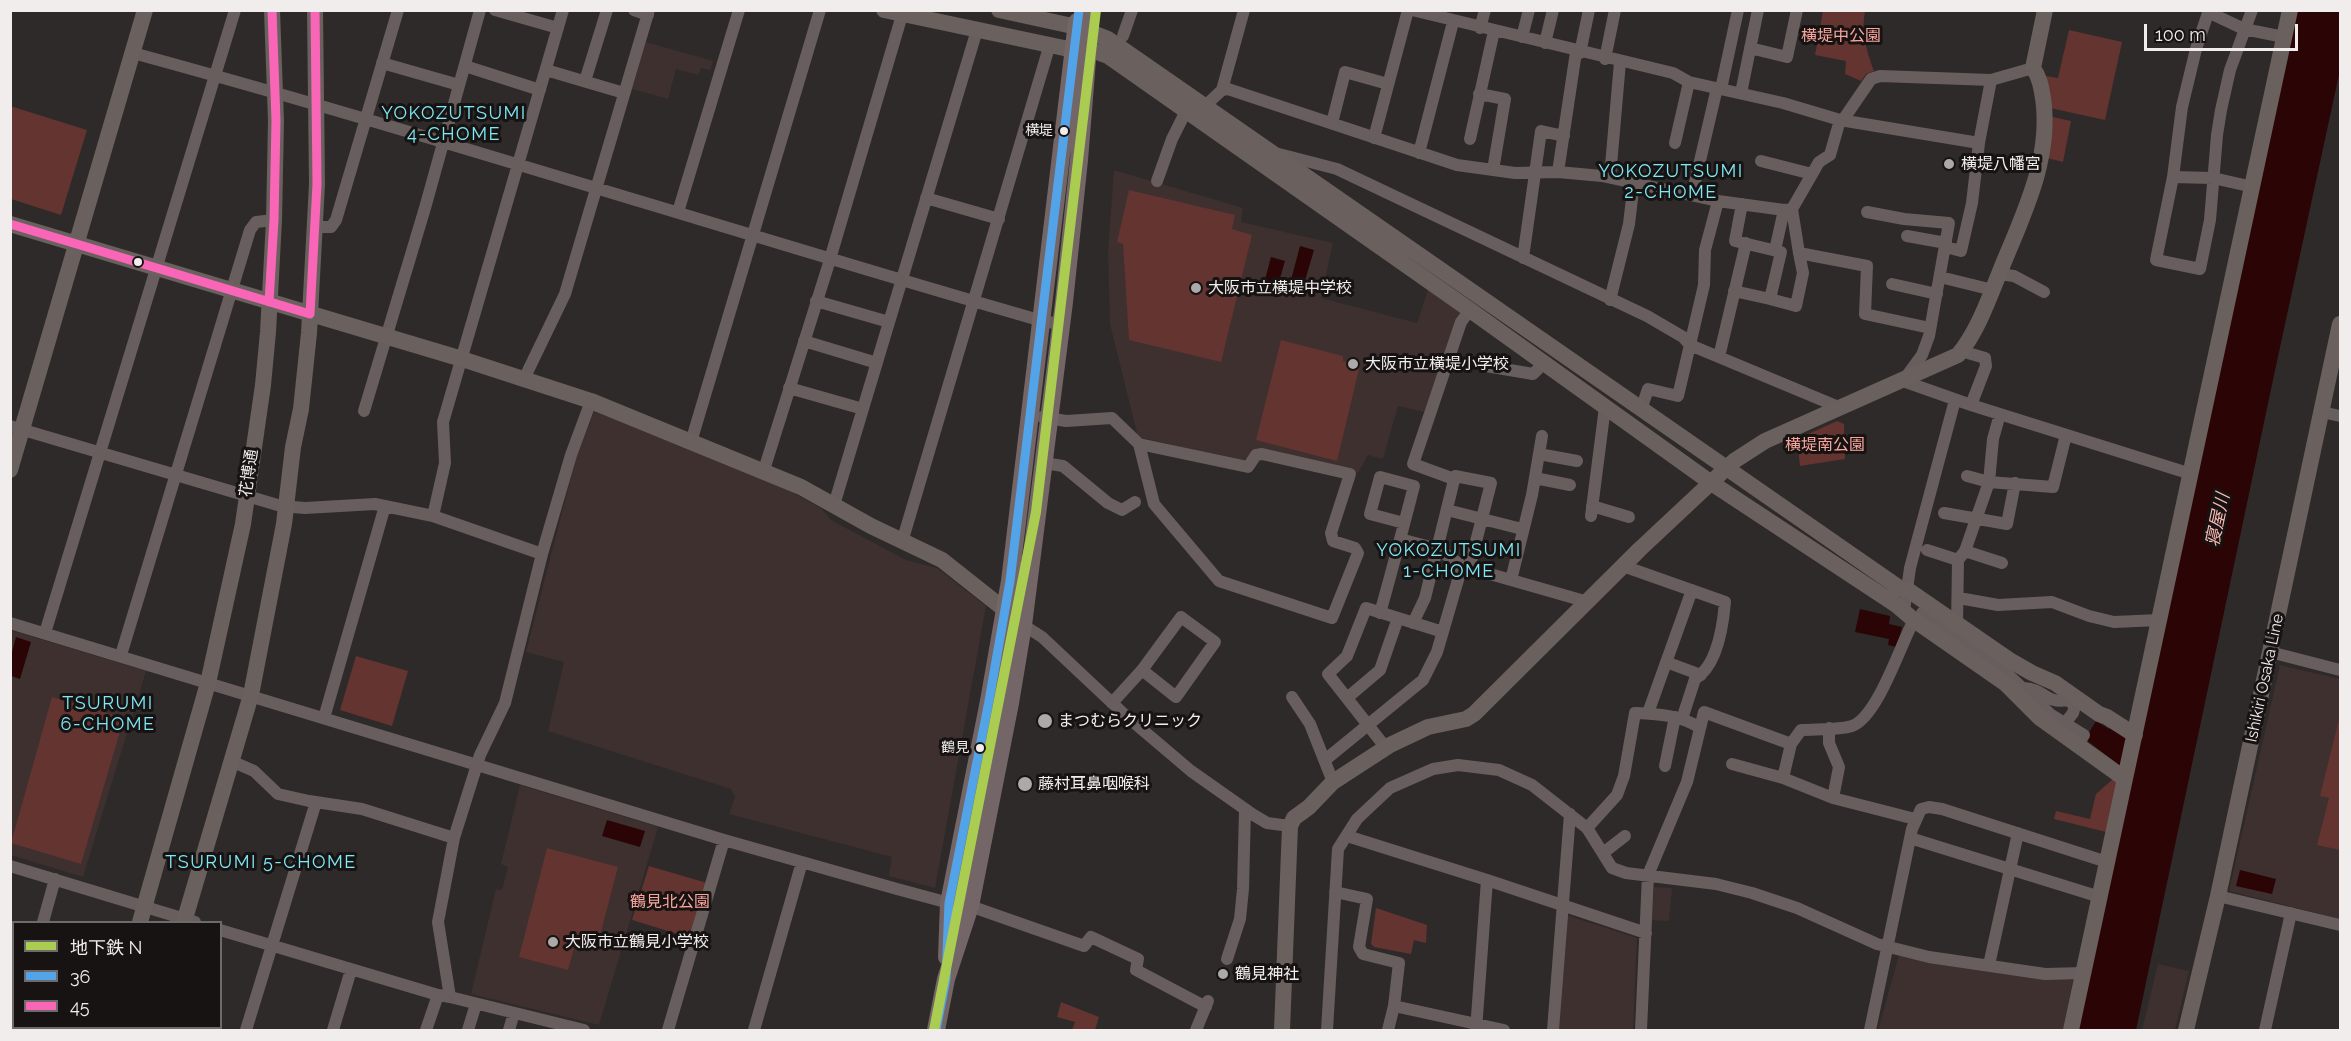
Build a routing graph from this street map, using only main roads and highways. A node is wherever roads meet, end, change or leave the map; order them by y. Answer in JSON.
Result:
{"nodes":[{"id":1,"x":1090,"y":10,"type":"edge"},
{"id":2,"x":1081,"y":23,"type":"edge"},
{"id":3,"x":1081,"y":50,"type":"junction"},
{"id":4,"x":946,"y":980,"type":"junction"},
{"id":5,"x":936,"y":1030,"type":"edge"}],
"edges":[{"from":1,"to":2,"type":"main road"},
{"from":2,"to":3,"type":"main road"},
{"from":3,"to":4,"type":"main road"},
{"from":3,"to":4,"type":"main road"},
{"from":4,"to":5,"type":"main road"}]}
